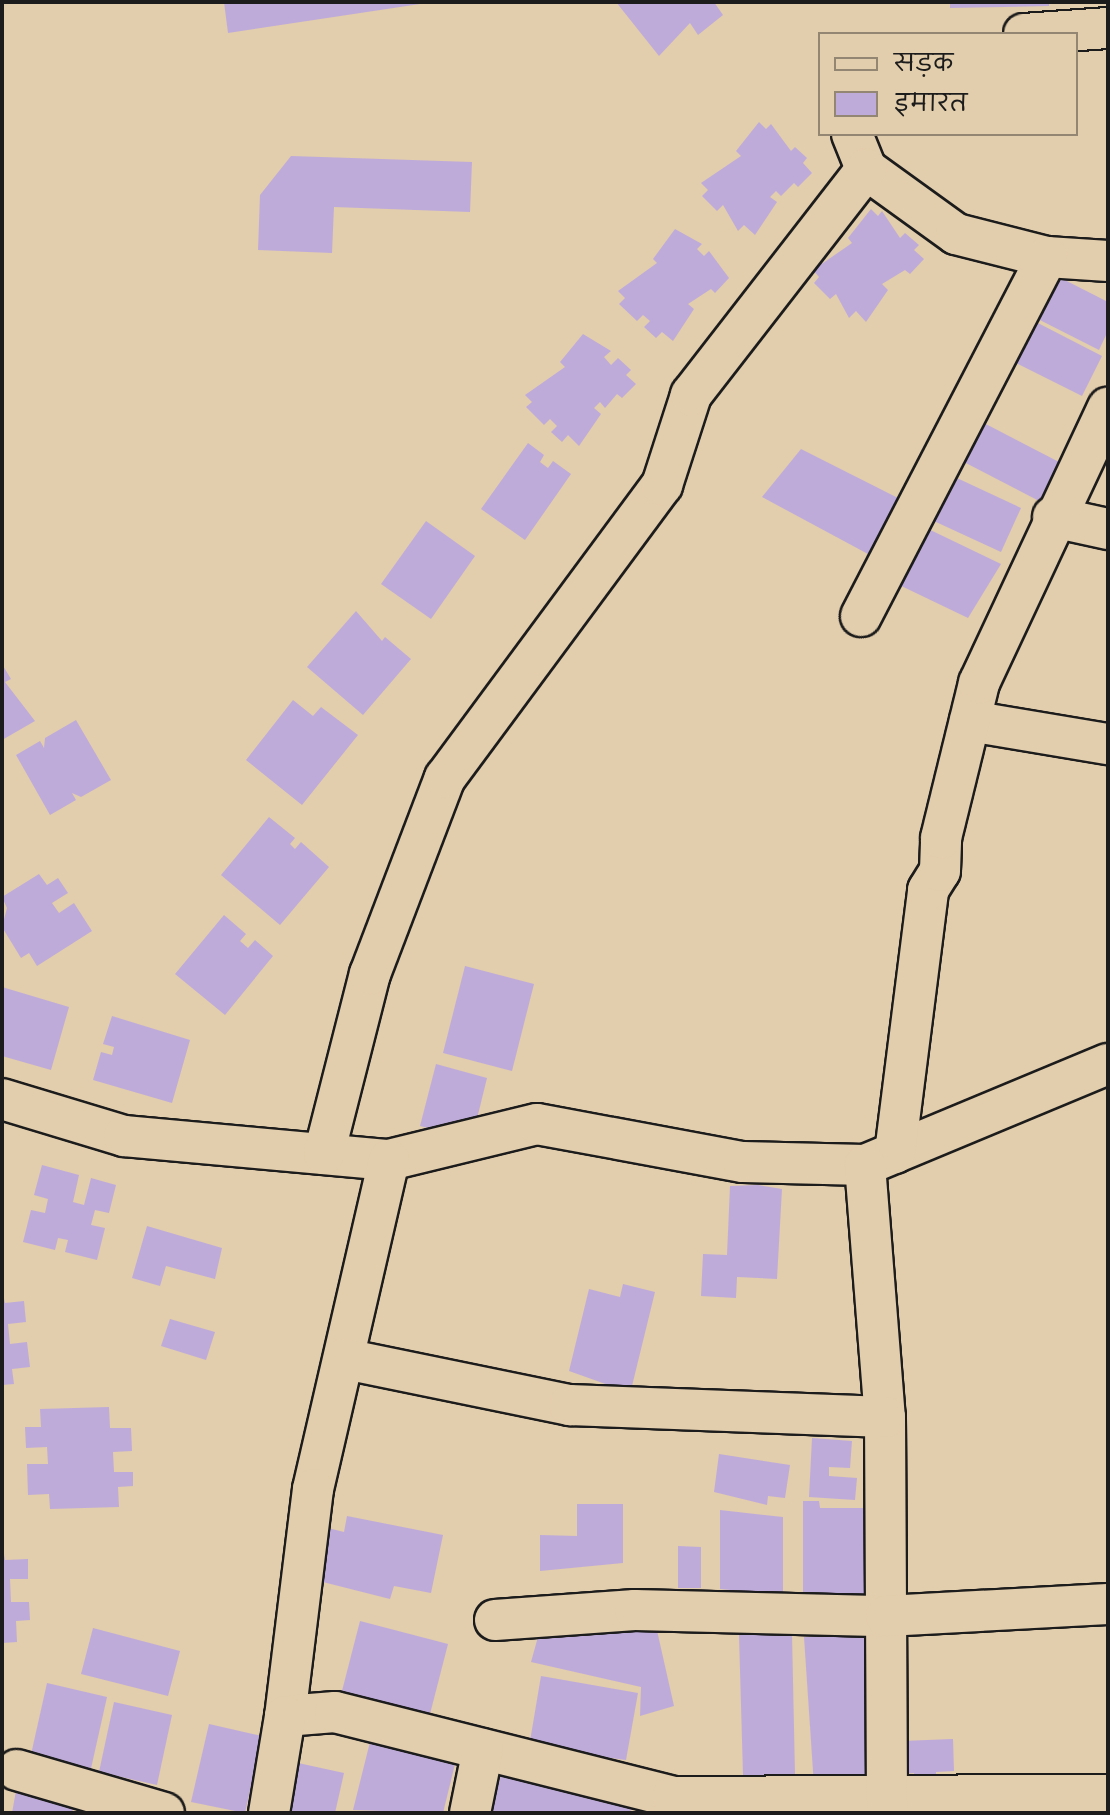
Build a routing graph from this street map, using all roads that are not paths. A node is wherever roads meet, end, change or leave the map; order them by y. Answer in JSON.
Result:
{"nodes":[{"id":1,"x":1108,"y":28,"type":"edge"},
{"id":2,"x":1052,"y":32,"type":"edge"},
{"id":3,"x":859,"y":152,"type":"edge"},
{"id":4,"x":1047,"y":257,"type":"junction"},
{"id":5,"x":1108,"y":261,"type":"edge"},
{"id":6,"x":1108,"y":408,"type":"edge"},
{"id":7,"x":1053,"y":517,"type":"junction"},
{"id":8,"x":1108,"y":529,"type":"edge"},
{"id":9,"x":861,"y":616,"type":"dead end"},
{"id":10,"x":970,"y":721,"type":"junction"},
{"id":11,"x":1108,"y":744,"type":"edge"},
{"id":12,"x":1108,"y":1064,"type":"edge"},
{"id":13,"x":2,"y":1099,"type":"edge"},
{"id":14,"x":324,"y":1154,"type":"junction"},
{"id":15,"x":880,"y":1159,"type":"junction"},
{"id":16,"x":389,"y":1160,"type":"junction"},
{"id":17,"x":345,"y":1359,"type":"junction"},
{"id":18,"x":885,"y":1417,"type":"junction"},
{"id":19,"x":1108,"y":1604,"type":"edge"},
{"id":20,"x":886,"y":1616,"type":"junction"},
{"id":21,"x":495,"y":1620,"type":"dead end"},
{"id":22,"x":285,"y":1716,"type":"junction"},
{"id":23,"x":483,"y":1749,"type":"junction"},
{"id":24,"x":17,"y":1770,"type":"dead end"},
{"id":25,"x":1108,"y":1795,"type":"edge"},
{"id":26,"x":672,"y":1805,"type":"edge"},
{"id":27,"x":887,"y":1806,"type":"edge"},
{"id":28,"x":164,"y":1813,"type":"edge"},
{"id":29,"x":269,"y":1813,"type":"edge"},
{"id":30,"x":470,"y":1813,"type":"edge"}],
"edges":[{"from":1,"to":2,"type":"street"},
{"from":3,"to":4,"type":"street"},
{"from":3,"to":14,"type":"street"},
{"from":4,"to":5,"type":"street"},
{"from":4,"to":9,"type":"street"},
{"from":6,"to":7,"type":"street"},
{"from":7,"to":8,"type":"street"},
{"from":7,"to":10,"type":"street"},
{"from":10,"to":11,"type":"street"},
{"from":10,"to":15,"type":"street"},
{"from":12,"to":15,"type":"street"},
{"from":13,"to":14,"type":"street"},
{"from":14,"to":16,"type":"street"},
{"from":15,"to":16,"type":"street"},
{"from":15,"to":18,"type":"street"},
{"from":16,"to":17,"type":"street"},
{"from":17,"to":18,"type":"street"},
{"from":17,"to":22,"type":"street"},
{"from":18,"to":20,"type":"street"},
{"from":19,"to":20,"type":"street"},
{"from":20,"to":21,"type":"street"},
{"from":20,"to":27,"type":"street"},
{"from":22,"to":23,"type":"street"},
{"from":22,"to":29,"type":"street"},
{"from":23,"to":26,"type":"street"},
{"from":23,"to":30,"type":"street"},
{"from":24,"to":28,"type":"street"},
{"from":25,"to":27,"type":"street"},
{"from":26,"to":27,"type":"street"}]}
